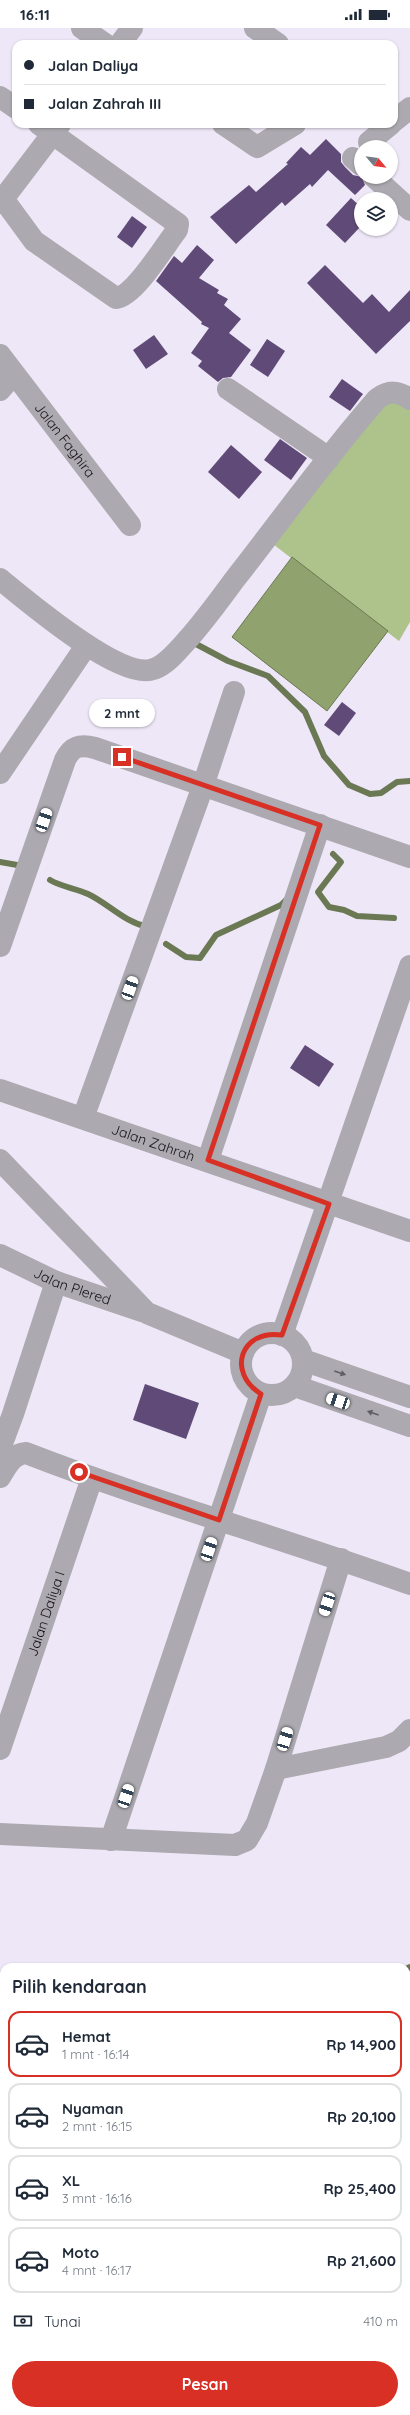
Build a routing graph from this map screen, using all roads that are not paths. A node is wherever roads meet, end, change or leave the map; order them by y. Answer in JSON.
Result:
{"nodes":[{"id":1,"x":82,"y":28,"type":"edge"},
{"id":2,"x":132,"y":28,"type":"edge"},
{"id":3,"x":255,"y":28,"type":"edge"},
{"id":4,"x":99,"y":40,"type":"edge"},
{"id":5,"x":123,"y":40,"type":"edge"},
{"id":6,"x":272,"y":40,"type":"edge"},
{"id":7,"x":0,"y":97,"type":"edge"},
{"id":8,"x":12,"y":105,"type":"edge"},
{"id":9,"x":410,"y":108,"type":"edge"},
{"id":10,"x":398,"y":118,"type":"edge"},
{"id":11,"x":50,"y":128,"type":"edge"},
{"id":12,"x":52,"y":128,"type":"edge"},
{"id":13,"x":229,"y":128,"type":"edge"},
{"id":14,"x":288,"y":128,"type":"edge"},
{"id":15,"x":386,"y":128,"type":"edge"},
{"id":16,"x":371,"y":140,"type":"edge"},
{"id":17,"x":382,"y":184,"type":"edge"},
{"id":18,"x":2,"y":202,"type":"edge"},
{"id":19,"x":410,"y":210,"type":"edge"},
{"id":20,"x":0,"y":355,"type":"edge"},
{"id":21,"x":7,"y":383,"type":"edge"},
{"id":22,"x":228,"y":389,"type":"dead end"},
{"id":23,"x":403,"y":395,"type":"edge"},
{"id":24,"x":329,"y":458,"type":"junction"},
{"id":25,"x":130,"y":525,"type":"dead end"},
{"id":26,"x":4,"y":590,"type":"edge"},
{"id":27,"x":86,"y":646,"type":"junction"},
{"id":28,"x":234,"y":692,"type":"dead end"},
{"id":29,"x":0,"y":773,"type":"edge"},
{"id":30,"x":203,"y":786,"type":"junction"},
{"id":31,"x":320,"y":825,"type":"junction"},
{"id":32,"x":410,"y":857,"type":"edge"},
{"id":33,"x":0,"y":946,"type":"edge"},
{"id":34,"x":410,"y":966,"type":"edge"},
{"id":35,"x":0,"y":1090,"type":"edge"},
{"id":36,"x":83,"y":1118,"type":"junction"},
{"id":37,"x":0,"y":1160,"type":"edge"},
{"id":38,"x":208,"y":1160,"type":"junction"},
{"id":39,"x":329,"y":1204,"type":"junction"},
{"id":40,"x":410,"y":1231,"type":"edge"},
{"id":41,"x":0,"y":1255,"type":"edge"},
{"id":42,"x":56,"y":1282,"type":"junction"},
{"id":43,"x":147,"y":1313,"type":"junction"},
{"id":44,"x":282,"y":1335,"type":"junction"},
{"id":45,"x":243,"y":1353,"type":"junction"},
{"id":46,"x":303,"y":1360,"type":"junction"},
{"id":47,"x":295,"y":1386,"type":"junction"},
{"id":48,"x":261,"y":1394,"type":"junction"},
{"id":49,"x":410,"y":1397,"type":"edge"},
{"id":50,"x":410,"y":1426,"type":"edge"},
{"id":51,"x":0,"y":1449,"type":"edge"},
{"id":52,"x":0,"y":1477,"type":"edge"},
{"id":53,"x":92,"y":1478,"type":"junction"},
{"id":54,"x":219,"y":1520,"type":"junction"},
{"id":55,"x":341,"y":1559,"type":"junction"},
{"id":56,"x":410,"y":1584,"type":"edge"},
{"id":57,"x":410,"y":1730,"type":"edge"},
{"id":58,"x":0,"y":1749,"type":"edge"},
{"id":59,"x":276,"y":1769,"type":"junction"},
{"id":60,"x":0,"y":1834,"type":"edge"},
{"id":61,"x":111,"y":1840,"type":"junction"}],
"edges":[{"from":1,"to":4,"type":"street"},
{"from":2,"to":5,"type":"street"},
{"from":3,"to":6,"type":"street"},
{"from":7,"to":8,"type":"street"},
{"from":9,"to":10,"type":"street"},
{"from":11,"to":18,"type":"street"},
{"from":12,"to":18,"type":"street"},
{"from":13,"to":14,"type":"street"},
{"from":15,"to":16,"type":"street"},
{"from":17,"to":19,"type":"street"},
{"from":20,"to":21,"type":"street","name":"Jalan Faghira"},
{"from":21,"to":25,"type":"street","name":"Jalan Faghira"},
{"from":22,"to":24,"type":"street"},
{"from":23,"to":24,"type":"street"},
{"from":24,"to":27,"type":"street"},
{"from":26,"to":27,"type":"street"},
{"from":27,"to":29,"type":"street"},
{"from":28,"to":30,"type":"street"},
{"from":30,"to":31,"type":"street"},
{"from":30,"to":33,"type":"street"},
{"from":30,"to":36,"type":"street"},
{"from":31,"to":32,"type":"street"},
{"from":31,"to":38,"type":"street"},
{"from":34,"to":39,"type":"street"},
{"from":35,"to":36,"type":"street","name":"Jalan Zahrah"},
{"from":36,"to":38,"type":"street","name":"Jalan Zahrah"},
{"from":37,"to":43,"type":"street"},
{"from":38,"to":39,"type":"street","name":"Jalan Zahrah"},
{"from":39,"to":40,"type":"street","name":"Jalan Zahrah"},
{"from":39,"to":44,"type":"street"},
{"from":41,"to":42,"type":"street","name":"Jalan Plered"},
{"from":42,"to":43,"type":"street","name":"Jalan Plered"},
{"from":42,"to":51,"type":"street"},
{"from":43,"to":45,"type":"street","name":"Jalan Plered"},
{"from":44,"to":45,"type":"street"},
{"from":44,"to":46,"type":"street"},
{"from":45,"to":48,"type":"street"},
{"from":46,"to":47,"type":"street"},
{"from":46,"to":49,"type":"street","one_way":true},
{"from":47,"to":48,"type":"street"},
{"from":50,"to":47,"type":"street","one_way":true},
{"from":48,"to":54,"type":"street"},
{"from":52,"to":53,"type":"street"},
{"from":53,"to":54,"type":"street"},
{"from":53,"to":58,"type":"street","name":"Jalan Daliya I"},
{"from":54,"to":55,"type":"street"},
{"from":54,"to":61,"type":"street"},
{"from":55,"to":56,"type":"street"},
{"from":55,"to":59,"type":"street"},
{"from":57,"to":59,"type":"street"},
{"from":59,"to":61,"type":"street"},
{"from":60,"to":61,"type":"street"}]}
